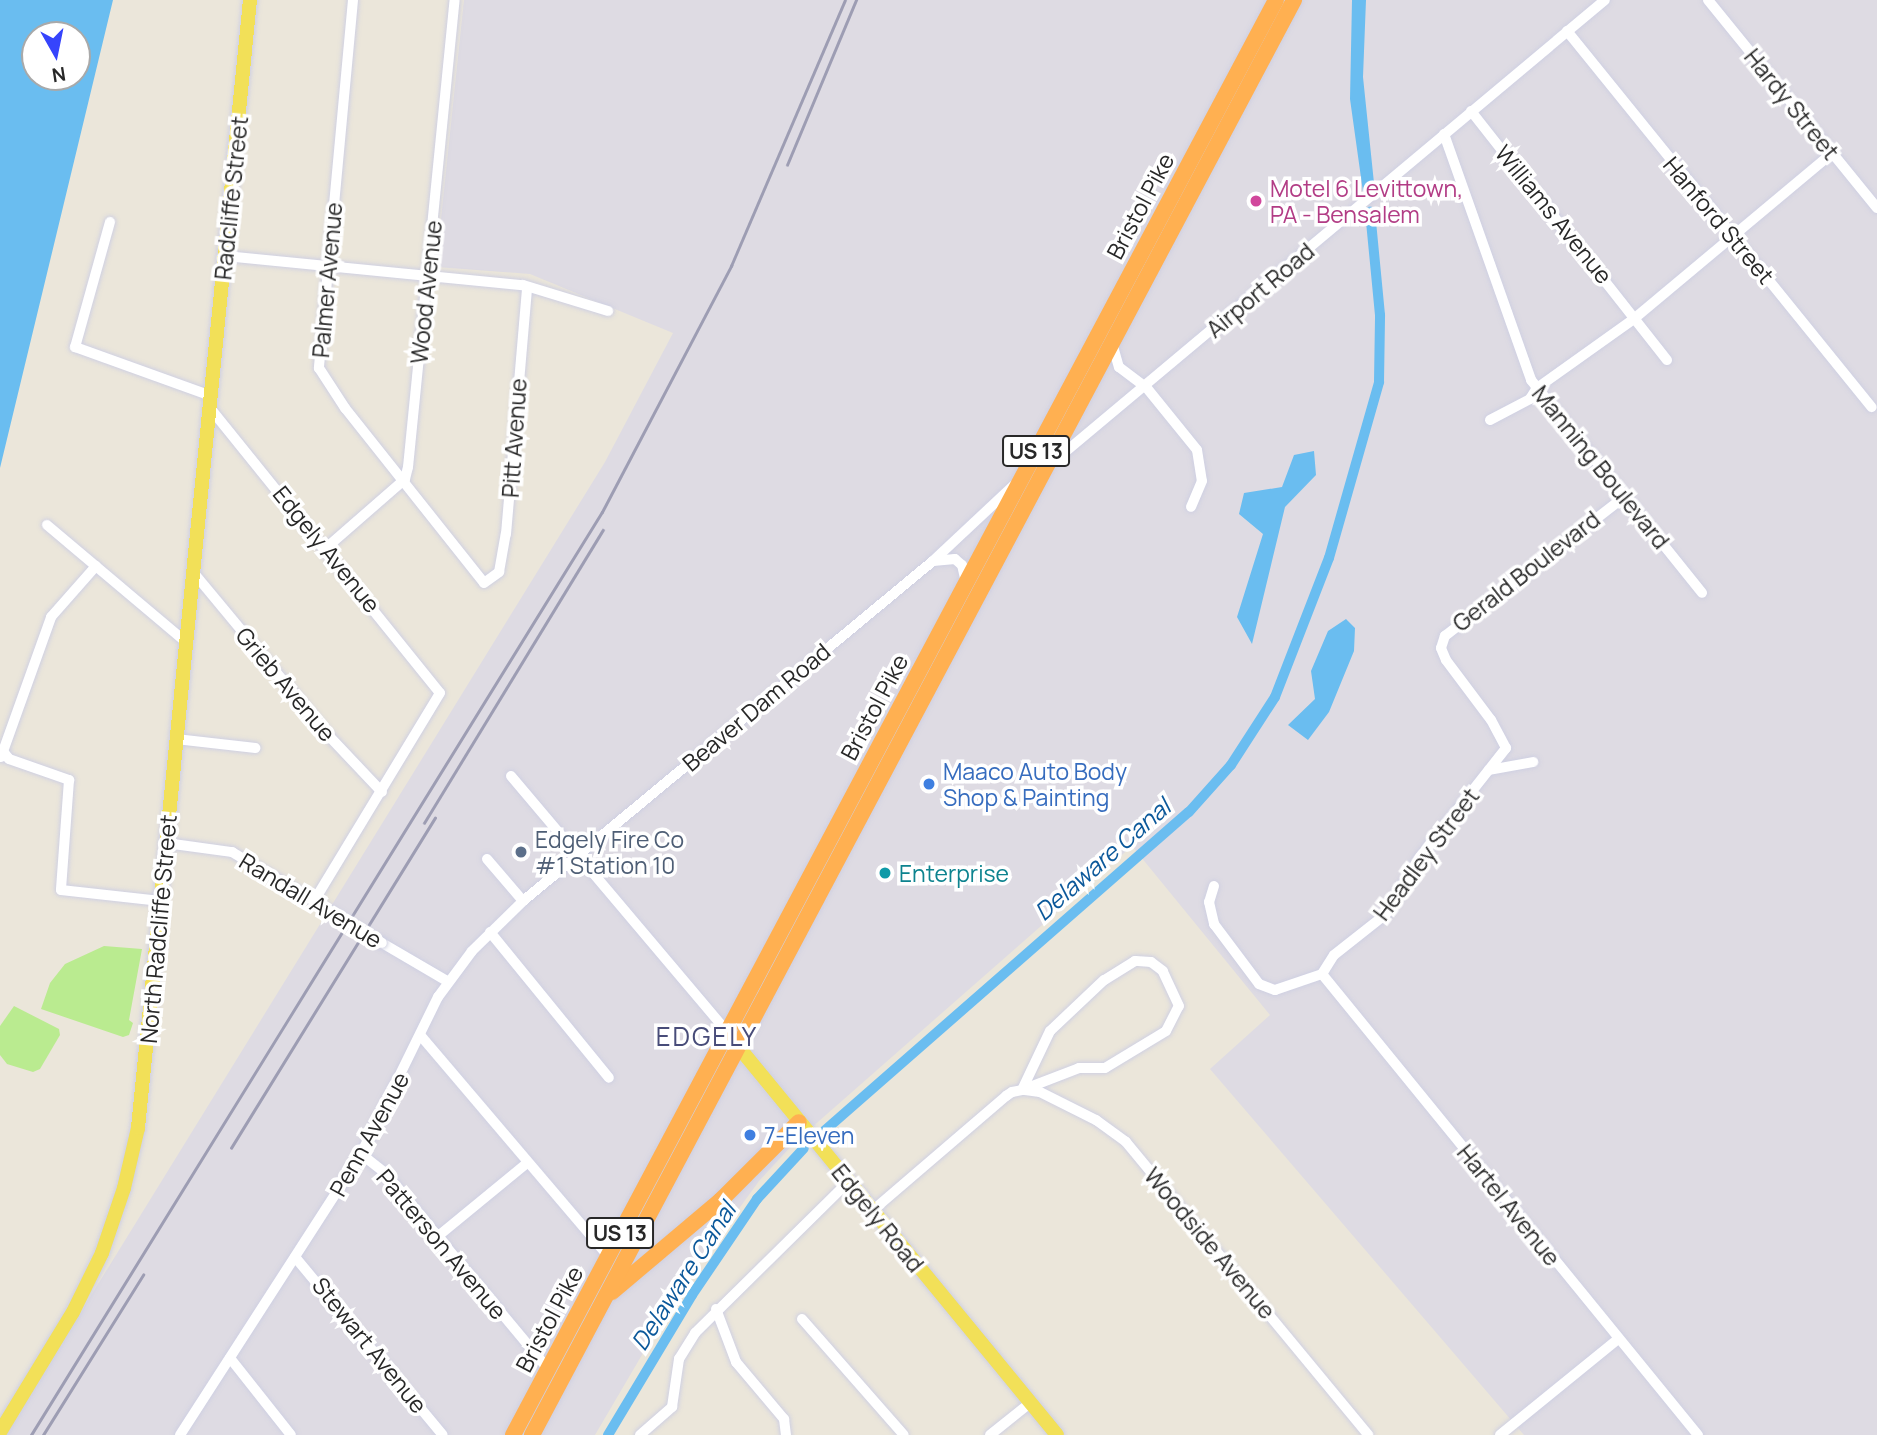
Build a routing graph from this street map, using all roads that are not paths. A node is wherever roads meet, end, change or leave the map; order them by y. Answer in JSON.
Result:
{"nodes":[{"id":1,"x":250,"y":0,"type":"edge"},
{"id":2,"x":353,"y":0,"type":"edge"},
{"id":3,"x":455,"y":0,"type":"edge"},
{"id":4,"x":1276,"y":0,"type":"edge"},
{"id":5,"x":1294,"y":0,"type":"edge"},
{"id":6,"x":1605,"y":0,"type":"edge"},
{"id":7,"x":1708,"y":0,"type":"edge"},
{"id":8,"x":1567,"y":31,"type":"junction"},
{"id":9,"x":1471,"y":111,"type":"junction"},
{"id":10,"x":1444,"y":134,"type":"junction"},
{"id":11,"x":1832,"y":153,"type":"junction"},
{"id":12,"x":1877,"y":208,"type":"edge"},
{"id":13,"x":110,"y":222,"type":"dead end"},
{"id":14,"x":1732,"y":235,"type":"junction"},
{"id":15,"x":225,"y":256,"type":"junction"},
{"id":16,"x":327,"y":267,"type":"junction"},
{"id":17,"x":428,"y":277,"type":"junction"},
{"id":18,"x":527,"y":288,"type":"junction"},
{"id":19,"x":608,"y":311,"type":"dead end"},
{"id":20,"x":1635,"y":318,"type":"junction"},
{"id":21,"x":1112,"y":343,"type":"junction"},
{"id":22,"x":1667,"y":360,"type":"dead end"},
{"id":23,"x":1146,"y":387,"type":"junction"},
{"id":24,"x":1537,"y":388,"type":"junction"},
{"id":25,"x":210,"y":402,"type":"junction"},
{"id":26,"x":1871,"y":407,"type":"dead end"},
{"id":27,"x":1490,"y":420,"type":"dead end"},
{"id":28,"x":1044,"y":472,"type":"junction"},
{"id":29,"x":1022,"y":477,"type":"junction"},
{"id":30,"x":405,"y":479,"type":"junction"},
{"id":31,"x":1624,"y":497,"type":"junction"},
{"id":32,"x":1191,"y":507,"type":"dead end"},
{"id":33,"x":47,"y":525,"type":"dead end"},
{"id":34,"x":326,"y":548,"type":"junction"},
{"id":35,"x":933,"y":561,"type":"junction"},
{"id":36,"x":96,"y":566,"type":"junction"},
{"id":37,"x":193,"y":572,"type":"junction"},
{"id":38,"x":489,"y":582,"type":"joint"},
{"id":39,"x":966,"y":582,"type":"junction"},
{"id":40,"x":1702,"y":593,"type":"dead end"},
{"id":41,"x":186,"y":642,"type":"junction"},
{"id":42,"x":1444,"y":653,"type":"joint"},
{"id":43,"x":176,"y":739,"type":"junction"},
{"id":44,"x":255,"y":748,"type":"dead end"},
{"id":45,"x":1,"y":755,"type":"edge"},
{"id":46,"x":1533,"y":762,"type":"dead end"},
{"id":47,"x":1489,"y":770,"type":"junction"},
{"id":48,"x":511,"y":776,"type":"dead end"},
{"id":49,"x":382,"y":792,"type":"junction"},
{"id":50,"x":166,"y":843,"type":"junction"},
{"id":51,"x":578,"y":854,"type":"junction"},
{"id":52,"x":488,"y":859,"type":"dead end"},
{"id":53,"x":1214,"y":886,"type":"dead end"},
{"id":54,"x":160,"y":901,"type":"junction"},
{"id":55,"x":314,"y":901,"type":"junction"},
{"id":56,"x":523,"y":901,"type":"junction"},
{"id":57,"x":491,"y":932,"type":"junction"},
{"id":58,"x":1322,"y":974,"type":"junction"},
{"id":59,"x":447,"y":981,"type":"junction"},
{"id":60,"x":727,"y":1032,"type":"junction"},
{"id":61,"x":421,"y":1037,"type":"junction"},
{"id":62,"x":738,"y":1048,"type":"junction"},
{"id":63,"x":609,"y":1078,"type":"dead end"},
{"id":64,"x":1022,"y":1090,"type":"junction"},
{"id":65,"x":799,"y":1122,"type":"junction"},
{"id":66,"x":361,"y":1154,"type":"junction"},
{"id":67,"x":526,"y":1164,"type":"junction"},
{"id":68,"x":848,"y":1182,"type":"junction"},
{"id":69,"x":872,"y":1211,"type":"junction"},
{"id":70,"x":436,"y":1237,"type":"junction"},
{"id":71,"x":608,"y":1256,"type":"junction"},
{"id":72,"x":295,"y":1257,"type":"junction"},
{"id":73,"x":603,"y":1301,"type":"junction"},
{"id":74,"x":716,"y":1309,"type":"junction"},
{"id":75,"x":802,"y":1318,"type":"dead end"},
{"id":76,"x":1618,"y":1339,"type":"junction"},
{"id":77,"x":230,"y":1358,"type":"junction"},
{"id":78,"x":548,"y":1369,"type":"junction"},
{"id":79,"x":1030,"y":1403,"type":"junction"},
{"id":80,"x":0,"y":1432,"type":"edge"},
{"id":81,"x":180,"y":1435,"type":"edge"},
{"id":82,"x":291,"y":1435,"type":"edge"},
{"id":83,"x":443,"y":1435,"type":"edge"},
{"id":84,"x":513,"y":1435,"type":"edge"},
{"id":85,"x":532,"y":1435,"type":"edge"},
{"id":86,"x":640,"y":1435,"type":"edge"},
{"id":87,"x":786,"y":1435,"type":"edge"},
{"id":88,"x":904,"y":1435,"type":"edge"},
{"id":89,"x":990,"y":1435,"type":"edge"},
{"id":90,"x":1057,"y":1435,"type":"edge"},
{"id":91,"x":1368,"y":1435,"type":"edge"},
{"id":92,"x":1500,"y":1435,"type":"edge"},
{"id":93,"x":1698,"y":1435,"type":"edge"}],
"edges":[{"from":1,"to":15,"type":"main road","name":"Radcliffe Street"},
{"from":2,"to":16,"type":"street","name":"Palmer Avenue"},
{"from":3,"to":17,"type":"street","name":"Wood Avenue"},
{"from":4,"to":29,"type":"highway","name":"Bristol Pike","number":"US 13"},
{"from":5,"to":21,"type":"highway","name":"Bristol Pike","number":"US 13"},
{"from":6,"to":8,"type":"street","name":"Airport Road"},
{"from":7,"to":11,"type":"street","name":"Hardy Street"},
{"from":8,"to":9,"type":"street","name":"Airport Road"},
{"from":8,"to":14,"type":"street","name":"Hanford Street"},
{"from":9,"to":10,"type":"street","name":"Airport Road"},
{"from":9,"to":20,"type":"street","name":"Williams Avenue"},
{"from":10,"to":23,"type":"street","name":"Airport Road"},
{"from":10,"to":24,"type":"street","name":"Manning Boulevard"},
{"from":11,"to":12,"type":"street","name":"Hardy Street"},
{"from":11,"to":14,"type":"street"},
{"from":13,"to":25,"type":"street"},
{"from":14,"to":20,"type":"street"},
{"from":14,"to":26,"type":"street","name":"Hanford Street"},
{"from":15,"to":16,"type":"street"},
{"from":15,"to":25,"type":"main road","name":"Radcliffe Street"},
{"from":16,"to":17,"type":"street"},
{"from":16,"to":30,"type":"street","name":"Palmer Avenue"},
{"from":17,"to":18,"type":"street"},
{"from":17,"to":30,"type":"street","name":"Wood Avenue"},
{"from":18,"to":19,"type":"street"},
{"from":18,"to":38,"type":"street","name":"Pitt Avenue"},
{"from":20,"to":22,"type":"street","name":"Williams Avenue"},
{"from":20,"to":24,"type":"street"},
{"from":21,"to":23,"type":"street"},
{"from":21,"to":28,"type":"highway","name":"Bristol Pike","number":"US 13"},
{"from":23,"to":28,"type":"street","name":"Airport Road"},
{"from":23,"to":32,"type":"street"},
{"from":24,"to":27,"type":"street"},
{"from":24,"to":31,"type":"street","name":"Manning Boulevard"},
{"from":25,"to":34,"type":"street","name":"Edgely Avenue"},
{"from":25,"to":37,"type":"main road","name":"North Radcliffe Street"},
{"from":28,"to":62,"type":"highway","name":"Bristol Pike","number":"US 13"},
{"from":29,"to":35,"type":"street","name":"Beaver Dam Road"},
{"from":29,"to":39,"type":"highway","name":"Bristol Pike","number":"US 13"},
{"from":30,"to":34,"type":"street"},
{"from":30,"to":38,"type":"street","name":"Palmer Avenue"},
{"from":31,"to":40,"type":"street","name":"Manning Boulevard"},
{"from":31,"to":42,"type":"street","name":"Gerald Boulevard"},
{"from":33,"to":36,"type":"street"},
{"from":34,"to":49,"type":"street","name":"Edgely Avenue"},
{"from":35,"to":39,"type":"street"},
{"from":35,"to":51,"type":"street","name":"Beaver Dam Road"},
{"from":36,"to":41,"type":"street"},
{"from":36,"to":45,"type":"street"},
{"from":37,"to":41,"type":"main road","name":"North Radcliffe Street"},
{"from":37,"to":49,"type":"street","name":"Grieb Avenue"},
{"from":39,"to":60,"type":"highway","name":"Bristol Pike","number":"US 13"},
{"from":41,"to":43,"type":"main road","name":"North Radcliffe Street"},
{"from":42,"to":47,"type":"street","name":"Headley Street"},
{"from":43,"to":44,"type":"street"},
{"from":43,"to":50,"type":"main road","name":"North Radcliffe Street"},
{"from":45,"to":54,"type":"street"},
{"from":46,"to":47,"type":"street"},
{"from":47,"to":58,"type":"street","name":"Headley Street"},
{"from":48,"to":51,"type":"street","name":"Edgely Road"},
{"from":49,"to":55,"type":"street"},
{"from":50,"to":54,"type":"main road","name":"North Radcliffe Street"},
{"from":50,"to":55,"type":"street","name":"Randall Avenue"},
{"from":51,"to":56,"type":"street","name":"Penn Avenue"},
{"from":51,"to":60,"type":"street","name":"Edgely Road"},
{"from":52,"to":56,"type":"street"},
{"from":53,"to":58,"type":"street"},
{"from":54,"to":80,"type":"main road","name":"North Radcliffe Street"},
{"from":55,"to":59,"type":"street","name":"Randall Avenue","bridge":true},
{"from":56,"to":57,"type":"street","name":"Penn Avenue"},
{"from":57,"to":59,"type":"street","name":"Penn Avenue"},
{"from":57,"to":63,"type":"street"},
{"from":58,"to":76,"type":"street","name":"Hartel Avenue"},
{"from":59,"to":61,"type":"street","name":"Penn Avenue"},
{"from":60,"to":62,"type":"main road","name":"Edgely Road"},
{"from":60,"to":71,"type":"highway","name":"Bristol Pike","number":"US 13"},
{"from":61,"to":66,"type":"street","name":"Penn Avenue"},
{"from":61,"to":67,"type":"street"},
{"from":62,"to":65,"type":"main road","name":"Edgely Road"},
{"from":62,"to":73,"type":"highway","name":"Bristol Pike","number":"US 13"},
{"from":64,"to":64,"type":"street"},
{"from":64,"to":69,"type":"street"},
{"from":64,"to":91,"type":"street","name":"Woodside Avenue"},
{"from":65,"to":68,"type":"main road","name":"Edgely Road"},
{"from":65,"to":73,"type":"highway"},
{"from":66,"to":70,"type":"street","name":"Patterson Avenue"},
{"from":66,"to":72,"type":"street","name":"Penn Avenue"},
{"from":67,"to":70,"type":"street"},
{"from":67,"to":71,"type":"street"},
{"from":68,"to":69,"type":"main road","name":"Edgely Road"},
{"from":68,"to":74,"type":"street"},
{"from":69,"to":79,"type":"main road","name":"Edgely Road"},
{"from":70,"to":78,"type":"street","name":"Patterson Avenue"},
{"from":71,"to":78,"type":"highway","name":"Bristol Pike","number":"US 13"},
{"from":72,"to":77,"type":"street","name":"Penn Avenue"},
{"from":72,"to":83,"type":"street","name":"Stewart Avenue"},
{"from":73,"to":85,"type":"highway","name":"Bristol Pike","number":"US 13"},
{"from":74,"to":86,"type":"street"},
{"from":74,"to":87,"type":"street"},
{"from":75,"to":88,"type":"street"},
{"from":76,"to":92,"type":"street"},
{"from":76,"to":93,"type":"street","name":"Hartel Avenue"},
{"from":77,"to":81,"type":"street","name":"Penn Avenue"},
{"from":77,"to":82,"type":"street"},
{"from":78,"to":84,"type":"highway","name":"Bristol Pike","number":"US 13"},
{"from":79,"to":89,"type":"street"},
{"from":79,"to":90,"type":"main road","name":"Edgely Road"}]}
